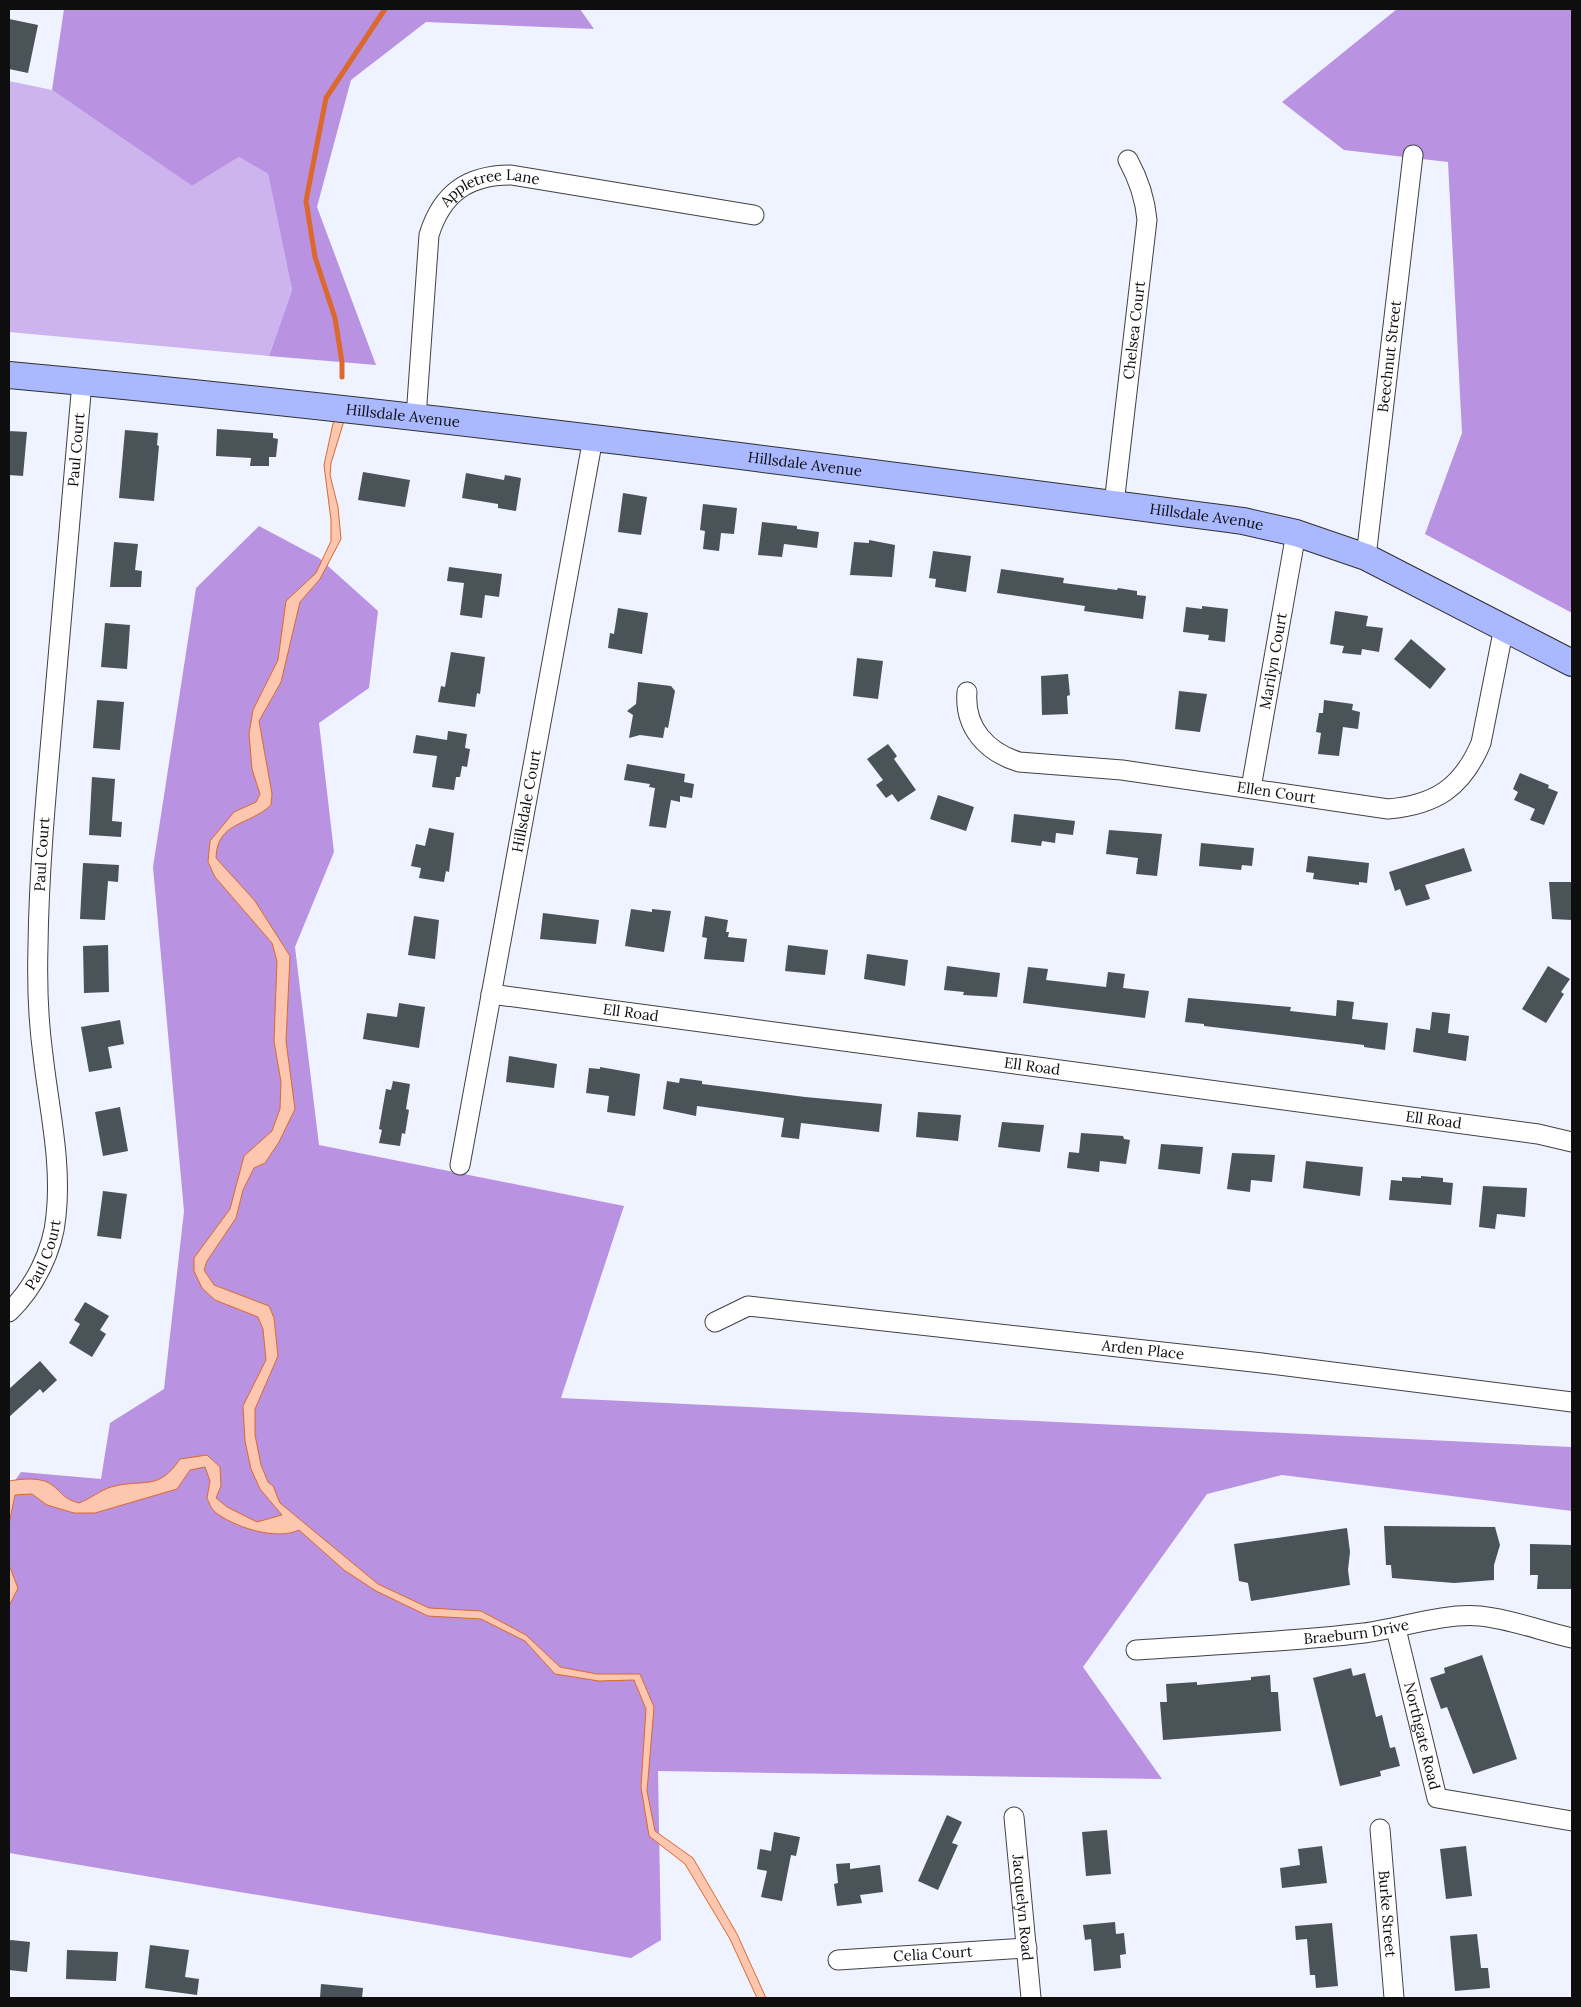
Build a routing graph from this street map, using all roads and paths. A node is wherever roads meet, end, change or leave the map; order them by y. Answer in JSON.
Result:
{"nodes":[{"id":1,"x":1413,"y":155,"type":"dead end"},
{"id":2,"x":1128,"y":160,"type":"dead end"},
{"id":3,"x":754,"y":215,"type":"dead end"},
{"id":4,"x":9,"y":376,"type":"edge"},
{"id":5,"x":82,"y":382,"type":"junction"},
{"id":6,"x":416,"y":417,"type":"junction"},
{"id":7,"x":593,"y":438,"type":"junction"},
{"id":8,"x":1114,"y":504,"type":"junction"},
{"id":9,"x":1296,"y":533,"type":"junction"},
{"id":10,"x":1366,"y":557,"type":"junction"},
{"id":11,"x":1504,"y":627,"type":"junction"},
{"id":12,"x":1572,"y":663,"type":"edge"},
{"id":13,"x":967,"y":692,"type":"dead end"},
{"id":14,"x":1250,"y":788,"type":"junction"},
{"id":15,"x":492,"y":994,"type":"junction"},
{"id":16,"x":1571,"y":1138,"type":"edge"},
{"id":17,"x":460,"y":1165,"type":"dead end"},
{"id":18,"x":9,"y":1312,"type":"edge"},
{"id":19,"x":715,"y":1322,"type":"dead end"},
{"id":20,"x":1572,"y":1402,"type":"edge"},
{"id":21,"x":1396,"y":1629,"type":"junction"},
{"id":22,"x":1572,"y":1638,"type":"edge"},
{"id":23,"x":1136,"y":1650,"type":"dead end"},
{"id":24,"x":1014,"y":1816,"type":"dead end"},
{"id":25,"x":1572,"y":1821,"type":"edge"},
{"id":26,"x":1380,"y":1830,"type":"dead end"},
{"id":27,"x":1027,"y":1948,"type":"junction"},
{"id":28,"x":838,"y":1960,"type":"dead end"},
{"id":29,"x":1031,"y":1998,"type":"edge"},
{"id":30,"x":1394,"y":1998,"type":"edge"}],
"edges":[{"from":1,"to":10,"type":"street","name":"Beechnut Street"},
{"from":2,"to":8,"type":"street","name":"Chelsea Court"},
{"from":3,"to":6,"type":"street","name":"Appletree Lane"},
{"from":4,"to":5,"type":"street","name":"Hillsdale Avenue"},
{"from":5,"to":6,"type":"street","name":"Hillsdale Avenue"},
{"from":5,"to":18,"type":"street","name":"Paul Court"},
{"from":6,"to":7,"type":"street","name":"Hillsdale Avenue"},
{"from":7,"to":8,"type":"street","name":"Hillsdale Avenue"},
{"from":7,"to":15,"type":"street","name":"Hillsdale Court"},
{"from":8,"to":9,"type":"street","name":"Hillsdale Avenue"},
{"from":9,"to":10,"type":"street","name":"Hillsdale Avenue"},
{"from":9,"to":14,"type":"street","name":"Marilyn Court"},
{"from":10,"to":11,"type":"street","name":"Hillsdale Avenue"},
{"from":11,"to":12,"type":"street","name":"Hillsdale Avenue"},
{"from":11,"to":14,"type":"street","name":"Ellen Court"},
{"from":13,"to":14,"type":"street","name":"Ellen Court"},
{"from":15,"to":16,"type":"street","name":"Ell Road"},
{"from":15,"to":17,"type":"street","name":"Hillsdale Court"},
{"from":19,"to":20,"type":"street","name":"Arden Place"},
{"from":21,"to":22,"type":"street","name":"Braeburn Drive"},
{"from":21,"to":23,"type":"street","name":"Braeburn Drive"},
{"from":21,"to":25,"type":"street","name":"Northgate Road"},
{"from":24,"to":27,"type":"street","name":"Jacquelyn Road"},
{"from":26,"to":30,"type":"street","name":"Burke Street"},
{"from":27,"to":28,"type":"street","name":"Celia Court"},
{"from":27,"to":29,"type":"street","name":"Jacquelyn Road"}]}
